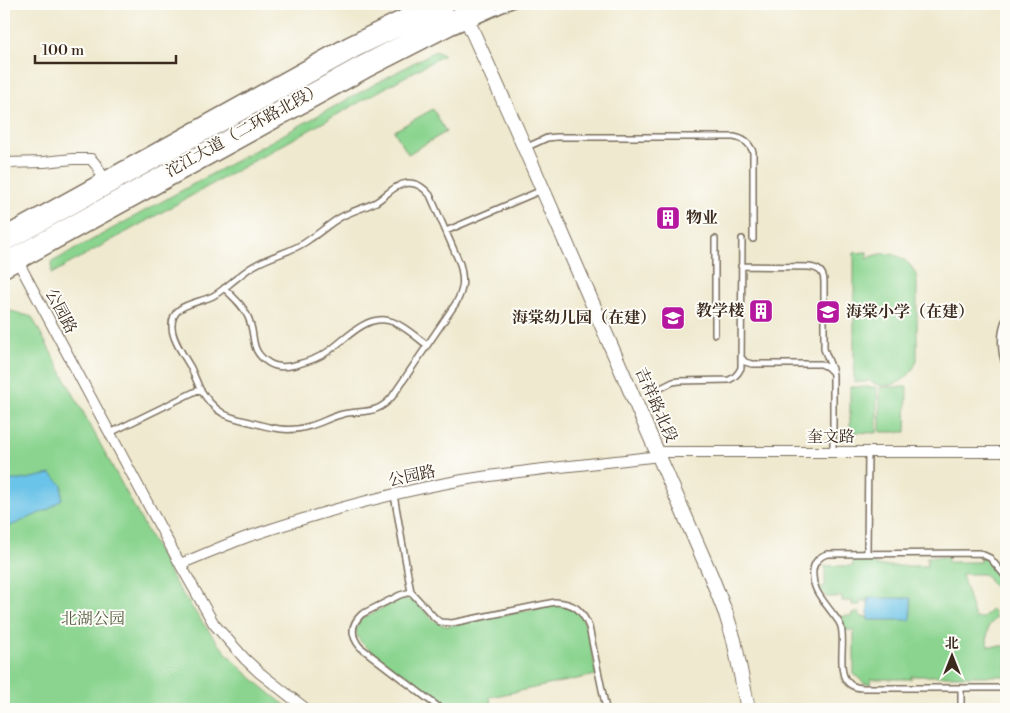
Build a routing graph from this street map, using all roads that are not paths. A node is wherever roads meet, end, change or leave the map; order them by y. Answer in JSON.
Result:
{"nodes":[{"id":1,"x":420,"y":4,"type":"edge"},
{"id":2,"x":445,"y":4,"type":"edge"},
{"id":3,"x":488,"y":4,"type":"edge"},
{"id":4,"x":514,"y":4,"type":"edge"},
{"id":5,"x":465,"y":14,"type":"edge"},
{"id":6,"x":525,"y":148,"type":"junction"},
{"id":7,"x":4,"y":163,"type":"edge"},
{"id":8,"x":104,"y":180,"type":"junction"},
{"id":9,"x":543,"y":189,"type":"junction"},
{"id":10,"x":4,"y":230,"type":"edge"},
{"id":11,"x":446,"y":231,"type":"junction"},
{"id":12,"x":715,"y":239,"type":"dead end"},
{"id":13,"x":742,"y":239,"type":"dead end"},
{"id":14,"x":753,"y":239,"type":"dead end"},
{"id":15,"x":4,"y":242,"type":"edge"},
{"id":16,"x":13,"y":262,"type":"edge"},
{"id":17,"x":742,"y":266,"type":"junction"},
{"id":18,"x":4,"y":275,"type":"edge"},
{"id":19,"x":224,"y":288,"type":"junction"},
{"id":20,"x":1006,"y":319,"type":"edge"},
{"id":21,"x":715,"y":334,"type":"dead end"},
{"id":22,"x":427,"y":345,"type":"junction"},
{"id":23,"x":824,"y":349,"type":"junction"},
{"id":24,"x":741,"y":356,"type":"junction"},
{"id":25,"x":752,"y":364,"type":"junction"},
{"id":26,"x":812,"y":364,"type":"junction"},
{"id":27,"x":1006,"y":365,"type":"edge"},
{"id":28,"x":739,"y":371,"type":"junction"},
{"id":29,"x":833,"y":375,"type":"junction"},
{"id":30,"x":661,"y":388,"type":"dead end"},
{"id":31,"x":200,"y":389,"type":"junction"},
{"id":32,"x":110,"y":433,"type":"junction"},
{"id":33,"x":833,"y":452,"type":"junction"},
{"id":34,"x":868,"y":452,"type":"junction"},
{"id":35,"x":1006,"y":452,"type":"edge"},
{"id":36,"x":658,"y":454,"type":"junction"},
{"id":37,"x":394,"y":495,"type":"junction"},
{"id":38,"x":867,"y":553,"type":"junction"},
{"id":39,"x":180,"y":564,"type":"junction"},
{"id":40,"x":1006,"y":577,"type":"edge"},
{"id":41,"x":411,"y":592,"type":"junction"},
{"id":42,"x":961,"y":688,"type":"junction"},
{"id":43,"x":1006,"y":688,"type":"edge"},
{"id":44,"x":306,"y":709,"type":"edge"},
{"id":45,"x":441,"y":709,"type":"edge"},
{"id":46,"x":606,"y":709,"type":"edge"},
{"id":47,"x":748,"y":709,"type":"edge"},
{"id":48,"x":961,"y":709,"type":"edge"}],
"edges":[{"from":1,"to":8,"type":"lane"},
{"from":2,"to":8,"type":"highway","name":"沱江大道（二环路北段）"},
{"from":3,"to":5,"type":"highway","name":"沱江大道（二环路北段）"},
{"from":4,"to":5,"type":"lane"},
{"from":5,"to":6,"type":"street","name":"吉祥路北段"},
{"from":5,"to":16,"type":"highway","name":"沱江大道（二环路北段）"},
{"from":6,"to":9,"type":"street","name":"吉祥路北段"},
{"from":6,"to":14,"type":"lane"},
{"from":7,"to":8,"type":"street"},
{"from":8,"to":10,"type":"lane"},
{"from":8,"to":15,"type":"highway","name":"沱江大道（二环路北段）"},
{"from":9,"to":11,"type":"lane"},
{"from":9,"to":36,"type":"street","name":"吉祥路北段"},
{"from":11,"to":19,"type":"lane"},
{"from":11,"to":22,"type":"lane"},
{"from":12,"to":21,"type":"lane"},
{"from":13,"to":17,"type":"lane"},
{"from":16,"to":18,"type":"lane"},
{"from":16,"to":32,"type":"street","name":"公园路"},
{"from":17,"to":23,"type":"lane"},
{"from":17,"to":24,"type":"lane"},
{"from":19,"to":22,"type":"lane"},
{"from":19,"to":31,"type":"lane"},
{"from":20,"to":27,"type":"lane"},
{"from":22,"to":31,"type":"lane"},
{"from":23,"to":26,"type":"lane"},
{"from":23,"to":29,"type":"lane"},
{"from":24,"to":25,"type":"lane"},
{"from":24,"to":28,"type":"lane"},
{"from":25,"to":26,"type":"lane"},
{"from":25,"to":28,"type":"lane"},
{"from":26,"to":29,"type":"lane"},
{"from":28,"to":30,"type":"lane"},
{"from":29,"to":33,"type":"lane"},
{"from":31,"to":32,"type":"lane"},
{"from":32,"to":39,"type":"street","name":"公园路"},
{"from":33,"to":34,"type":"street","name":"奎文路"},
{"from":33,"to":36,"type":"street","name":"奎文路"},
{"from":34,"to":35,"type":"street","name":"奎文路"},
{"from":34,"to":38,"type":"lane"},
{"from":36,"to":37,"type":"street","name":"公园路"},
{"from":36,"to":47,"type":"street","name":"吉祥路北段"},
{"from":37,"to":39,"type":"street","name":"公园路"},
{"from":37,"to":41,"type":"lane"},
{"from":38,"to":40,"type":"lane"},
{"from":38,"to":42,"type":"lane"},
{"from":39,"to":44,"type":"street","name":"公园路"},
{"from":41,"to":45,"type":"lane"},
{"from":41,"to":46,"type":"lane"},
{"from":42,"to":43,"type":"lane"},
{"from":42,"to":48,"type":"lane"}]}
